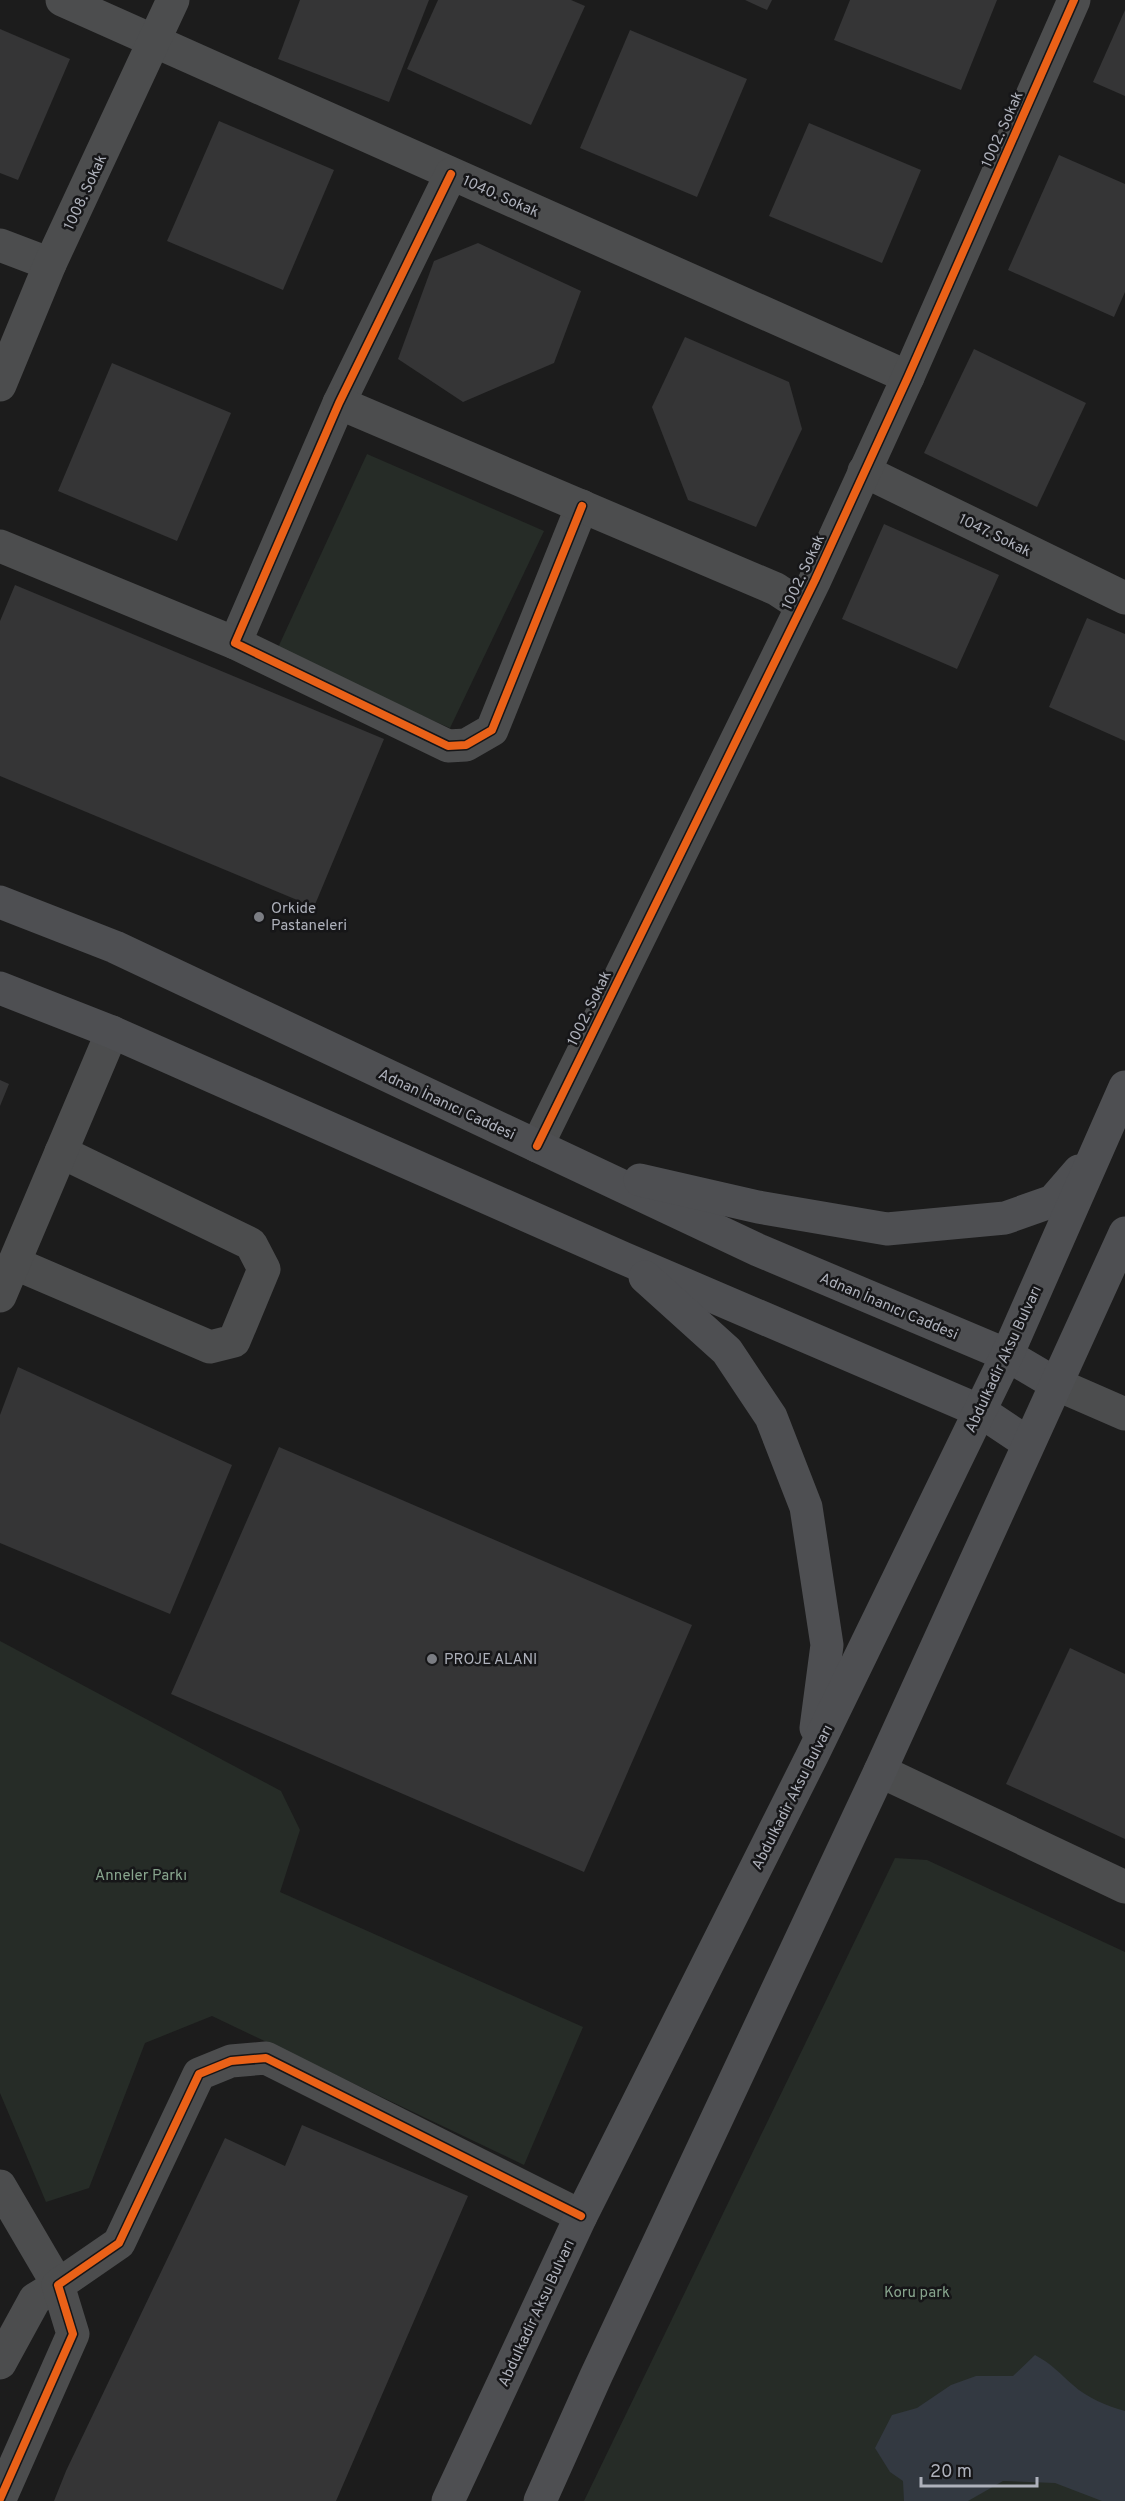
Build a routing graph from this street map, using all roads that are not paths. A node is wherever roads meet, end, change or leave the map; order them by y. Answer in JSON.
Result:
{"nodes":[{"id":1,"x":62,"y":0,"type":"edge"},
{"id":2,"x":173,"y":0,"type":"edge"},
{"id":3,"x":1074,"y":0,"type":"edge"},
{"id":4,"x":155,"y":42,"type":"junction"},
{"id":5,"x":451,"y":174,"type":"junction"},
{"id":6,"x":0,"y":245,"type":"edge"},
{"id":7,"x":50,"y":264,"type":"junction"},
{"id":8,"x":908,"y":377,"type":"junction"},
{"id":9,"x":0,"y":385,"type":"edge"},
{"id":10,"x":339,"y":403,"type":"junction"},
{"id":11,"x":864,"y":471,"type":"junction"},
{"id":12,"x":582,"y":506,"type":"junction"},
{"id":13,"x":0,"y":546,"type":"edge"},
{"id":14,"x":1125,"y":598,"type":"edge"},
{"id":15,"x":802,"y":606,"type":"junction"},
{"id":16,"x":235,"y":643,"type":"junction"},
{"id":17,"x":0,"y":902,"type":"edge"},
{"id":18,"x":0,"y":988,"type":"edge"},
{"id":19,"x":112,"y":1032,"type":"junction"},
{"id":20,"x":1125,"y":1087,"type":"edge"},
{"id":21,"x":537,"y":1146,"type":"junction"},
{"id":22,"x":61,"y":1152,"type":"junction"},
{"id":23,"x":1097,"y":1152,"type":"junction"},
{"id":24,"x":578,"y":1165,"type":"junction"},
{"id":25,"x":1125,"y":1233,"type":"edge"},
{"id":26,"x":623,"y":1258,"type":"junction"},
{"id":27,"x":14,"y":1263,"type":"junction"},
{"id":28,"x":0,"y":1296,"type":"edge"},
{"id":29,"x":1007,"y":1355,"type":"junction"},
{"id":30,"x":1056,"y":1384,"type":"junction"},
{"id":31,"x":980,"y":1411,"type":"junction"},
{"id":32,"x":1125,"y":1414,"type":"edge"},
{"id":33,"x":1028,"y":1443,"type":"junction"},
{"id":34,"x":812,"y":1756,"type":"junction"},
{"id":35,"x":880,"y":1771,"type":"junction"},
{"id":36,"x":1125,"y":1887,"type":"edge"},
{"id":37,"x":0,"y":2186,"type":"edge"},
{"id":38,"x":581,"y":2216,"type":"junction"},
{"id":39,"x":58,"y":2284,"type":"junction"},
{"id":40,"x":0,"y":2363,"type":"edge"},
{"id":41,"x":0,"y":2499,"type":"edge"},
{"id":42,"x":448,"y":2501,"type":"edge"},
{"id":43,"x":540,"y":2501,"type":"edge"}],
"edges":[{"from":1,"to":4,"type":"street","name":"1040. Sokak"},
{"from":2,"to":4,"type":"street","name":"1008. Sokak"},
{"from":3,"to":8,"type":"street","name":"1002. Sokak"},
{"from":4,"to":5,"type":"street","name":"1040. Sokak"},
{"from":4,"to":7,"type":"street","name":"1008. Sokak"},
{"from":5,"to":8,"type":"street","name":"1040. Sokak"},
{"from":5,"to":10,"type":"street"},
{"from":6,"to":7,"type":"street"},
{"from":7,"to":9,"type":"street","name":"1008. Sokak"},
{"from":8,"to":11,"type":"street","name":"1002. Sokak"},
{"from":10,"to":12,"type":"street"},
{"from":10,"to":16,"type":"street"},
{"from":11,"to":14,"type":"street","name":"1047. Sokak"},
{"from":11,"to":15,"type":"street","name":"1002. Sokak"},
{"from":12,"to":15,"type":"street"},
{"from":12,"to":16,"type":"street"},
{"from":13,"to":16,"type":"street"},
{"from":15,"to":21,"type":"street","name":"1002. Sokak"},
{"from":17,"to":21,"type":"main road","name":"Adnan İnanıcı Caddesi"},
{"from":18,"to":19,"type":"main road"},
{"from":19,"to":22,"type":"street"},
{"from":19,"to":26,"type":"main road"},
{"from":20,"to":23,"type":"main road","name":"Abdulkadir Aksu Bulvarı"},
{"from":21,"to":24,"type":"main road","name":"Adnan İnanıcı Caddesi"},
{"from":22,"to":27,"type":"street"},
{"from":22,"to":27,"type":"street"},
{"from":23,"to":24,"type":"main road"},
{"from":23,"to":29,"type":"main road","name":"Abdulkadir Aksu Bulvarı"},
{"from":24,"to":29,"type":"main road","name":"Adnan İnanıcı Caddesi"},
{"from":25,"to":30,"type":"main road"},
{"from":26,"to":31,"type":"main road"},
{"from":26,"to":34,"type":"main road"},
{"from":27,"to":28,"type":"street"},
{"from":29,"to":30,"type":"main road","name":"Adnan İnanıcı Caddesi"},
{"from":29,"to":31,"type":"main road","name":"Abdulkadir Aksu Bulvarı"},
{"from":30,"to":32,"type":"street"},
{"from":30,"to":33,"type":"main road"},
{"from":31,"to":33,"type":"main road"},
{"from":31,"to":34,"type":"main road","name":"Abdulkadir Aksu Bulvarı"},
{"from":33,"to":35,"type":"main road"},
{"from":34,"to":38,"type":"main road","name":"Abdulkadir Aksu Bulvarı"},
{"from":35,"to":36,"type":"street"},
{"from":35,"to":43,"type":"main road"},
{"from":37,"to":39,"type":"street"},
{"from":38,"to":39,"type":"street"},
{"from":38,"to":42,"type":"main road","name":"Abdulkadir Aksu Bulvarı"},
{"from":39,"to":40,"type":"street"},
{"from":39,"to":41,"type":"street"}]}
